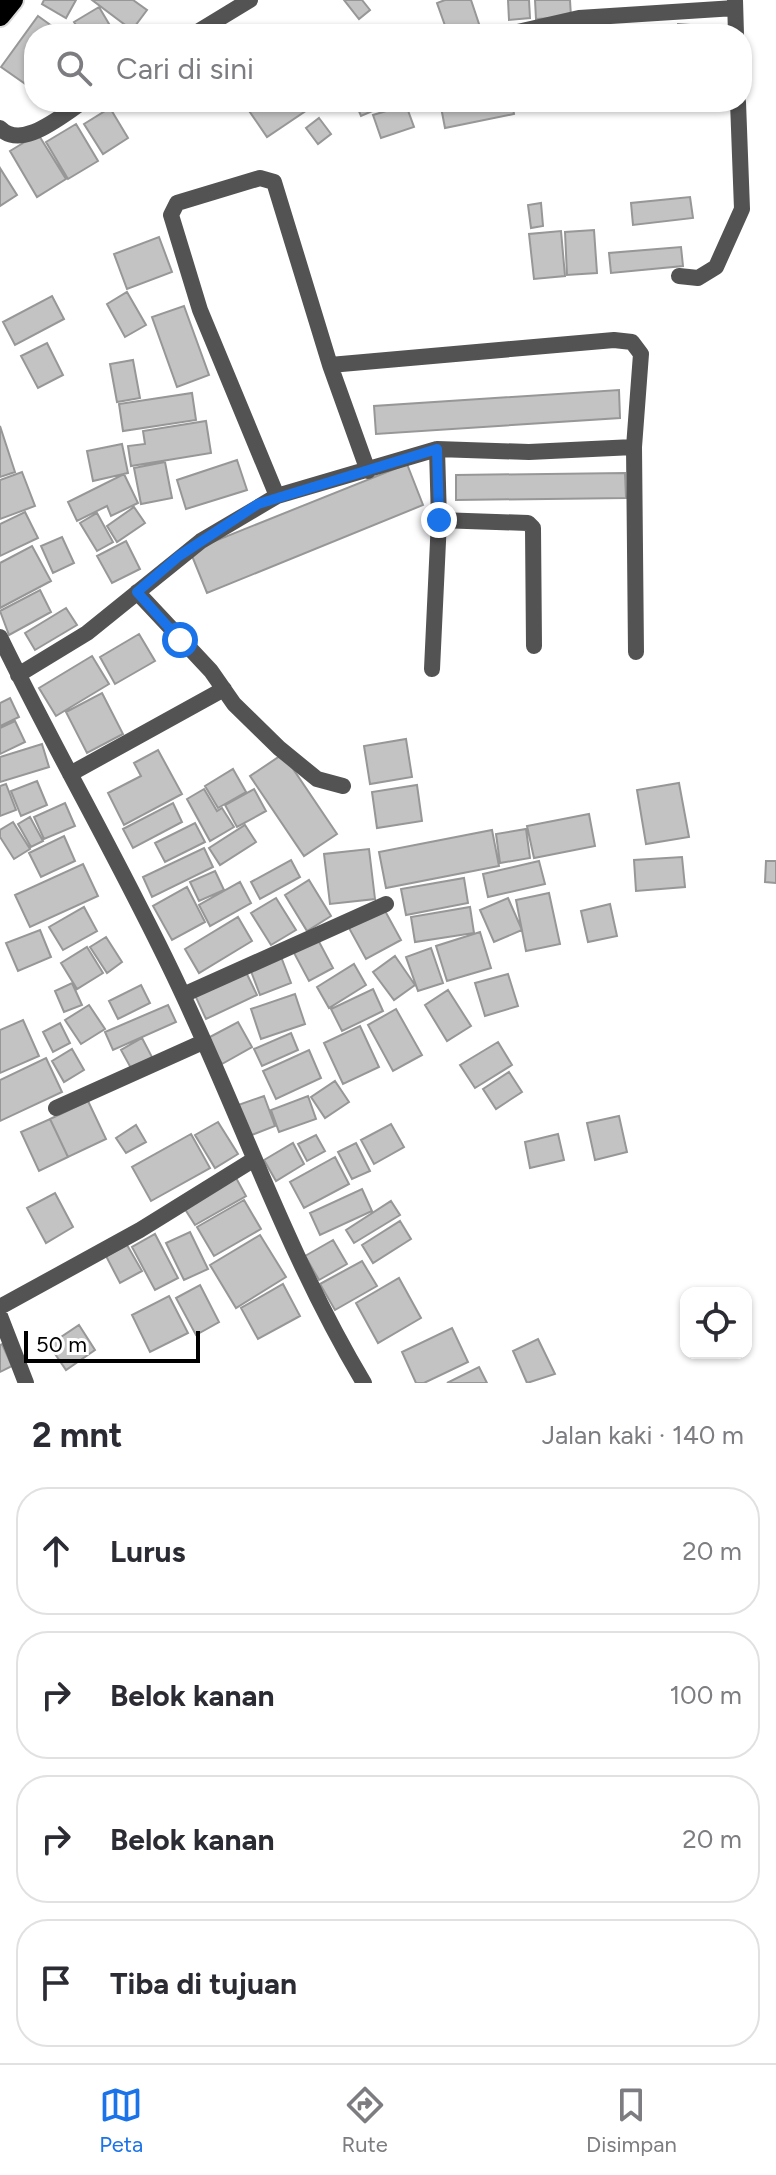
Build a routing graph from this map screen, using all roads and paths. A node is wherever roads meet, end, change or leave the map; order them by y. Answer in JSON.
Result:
{"nodes":[{"id":1,"x":13,"y":0,"type":"edge"},
{"id":2,"x":250,"y":0,"type":"edge"},
{"id":3,"x":735,"y":4,"type":"edge"},
{"id":4,"x":0,"y":16,"type":"edge"},
{"id":5,"x":210,"y":24,"type":"edge"},
{"id":6,"x":553,"y":24,"type":"edge"},
{"id":7,"x":736,"y":24,"type":"edge"},
{"id":8,"x":67,"y":112,"type":"edge"},
{"id":9,"x":738,"y":112,"type":"edge"},
{"id":10,"x":0,"y":128,"type":"edge"},
{"id":11,"x":679,"y":276,"type":"dead end"},
{"id":12,"x":330,"y":365,"type":"junction"},
{"id":13,"x":634,"y":447,"type":"junction"},
{"id":14,"x":437,"y":449,"type":"junction"},
{"id":15,"x":368,"y":471,"type":"junction"},
{"id":16,"x":277,"y":496,"type":"junction"},
{"id":17,"x":439,"y":520,"type":"junction"},
{"id":18,"x":137,"y":592,"type":"junction"},
{"id":19,"x":0,"y":637,"type":"edge"},
{"id":20,"x":534,"y":646,"type":"dead end"},
{"id":21,"x":636,"y":652,"type":"dead end"},
{"id":22,"x":432,"y":669,"type":"dead end"},
{"id":23,"x":18,"y":675,"type":"junction"},
{"id":24,"x":224,"y":689,"type":"junction"},
{"id":25,"x":70,"y":774,"type":"junction"},
{"id":26,"x":343,"y":786,"type":"dead end"},
{"id":27,"x":386,"y":904,"type":"dead end"},
{"id":28,"x":183,"y":995,"type":"junction"},
{"id":29,"x":203,"y":1042,"type":"junction"},
{"id":30,"x":56,"y":1108,"type":"dead end"},
{"id":31,"x":253,"y":1160,"type":"junction"},
{"id":32,"x":0,"y":1307,"type":"edge"},
{"id":33,"x":0,"y":1316,"type":"edge"},
{"id":34,"x":26,"y":1383,"type":"edge"},
{"id":35,"x":364,"y":1383,"type":"edge"}],
"edges":[{"from":1,"to":4,"type":"main road"},
{"from":2,"to":5,"type":"street"},
{"from":3,"to":6,"type":"street"},
{"from":3,"to":7,"type":"street"},
{"from":8,"to":10,"type":"street"},
{"from":9,"to":11,"type":"street"},
{"from":12,"to":13,"type":"street"},
{"from":12,"to":15,"type":"street"},
{"from":12,"to":16,"type":"street"},
{"from":13,"to":14,"type":"street"},
{"from":13,"to":21,"type":"street"},
{"from":14,"to":15,"type":"street"},
{"from":14,"to":17,"type":"street"},
{"from":15,"to":16,"type":"street"},
{"from":16,"to":18,"type":"street"},
{"from":17,"to":20,"type":"street"},
{"from":17,"to":22,"type":"street"},
{"from":18,"to":23,"type":"street"},
{"from":18,"to":24,"type":"street"},
{"from":19,"to":23,"type":"street"},
{"from":23,"to":25,"type":"street"},
{"from":24,"to":25,"type":"street"},
{"from":24,"to":26,"type":"street"},
{"from":25,"to":28,"type":"street"},
{"from":27,"to":28,"type":"street"},
{"from":28,"to":29,"type":"street"},
{"from":29,"to":30,"type":"street"},
{"from":29,"to":31,"type":"street"},
{"from":31,"to":32,"type":"street"},
{"from":31,"to":35,"type":"street"},
{"from":33,"to":34,"type":"street"}]}
